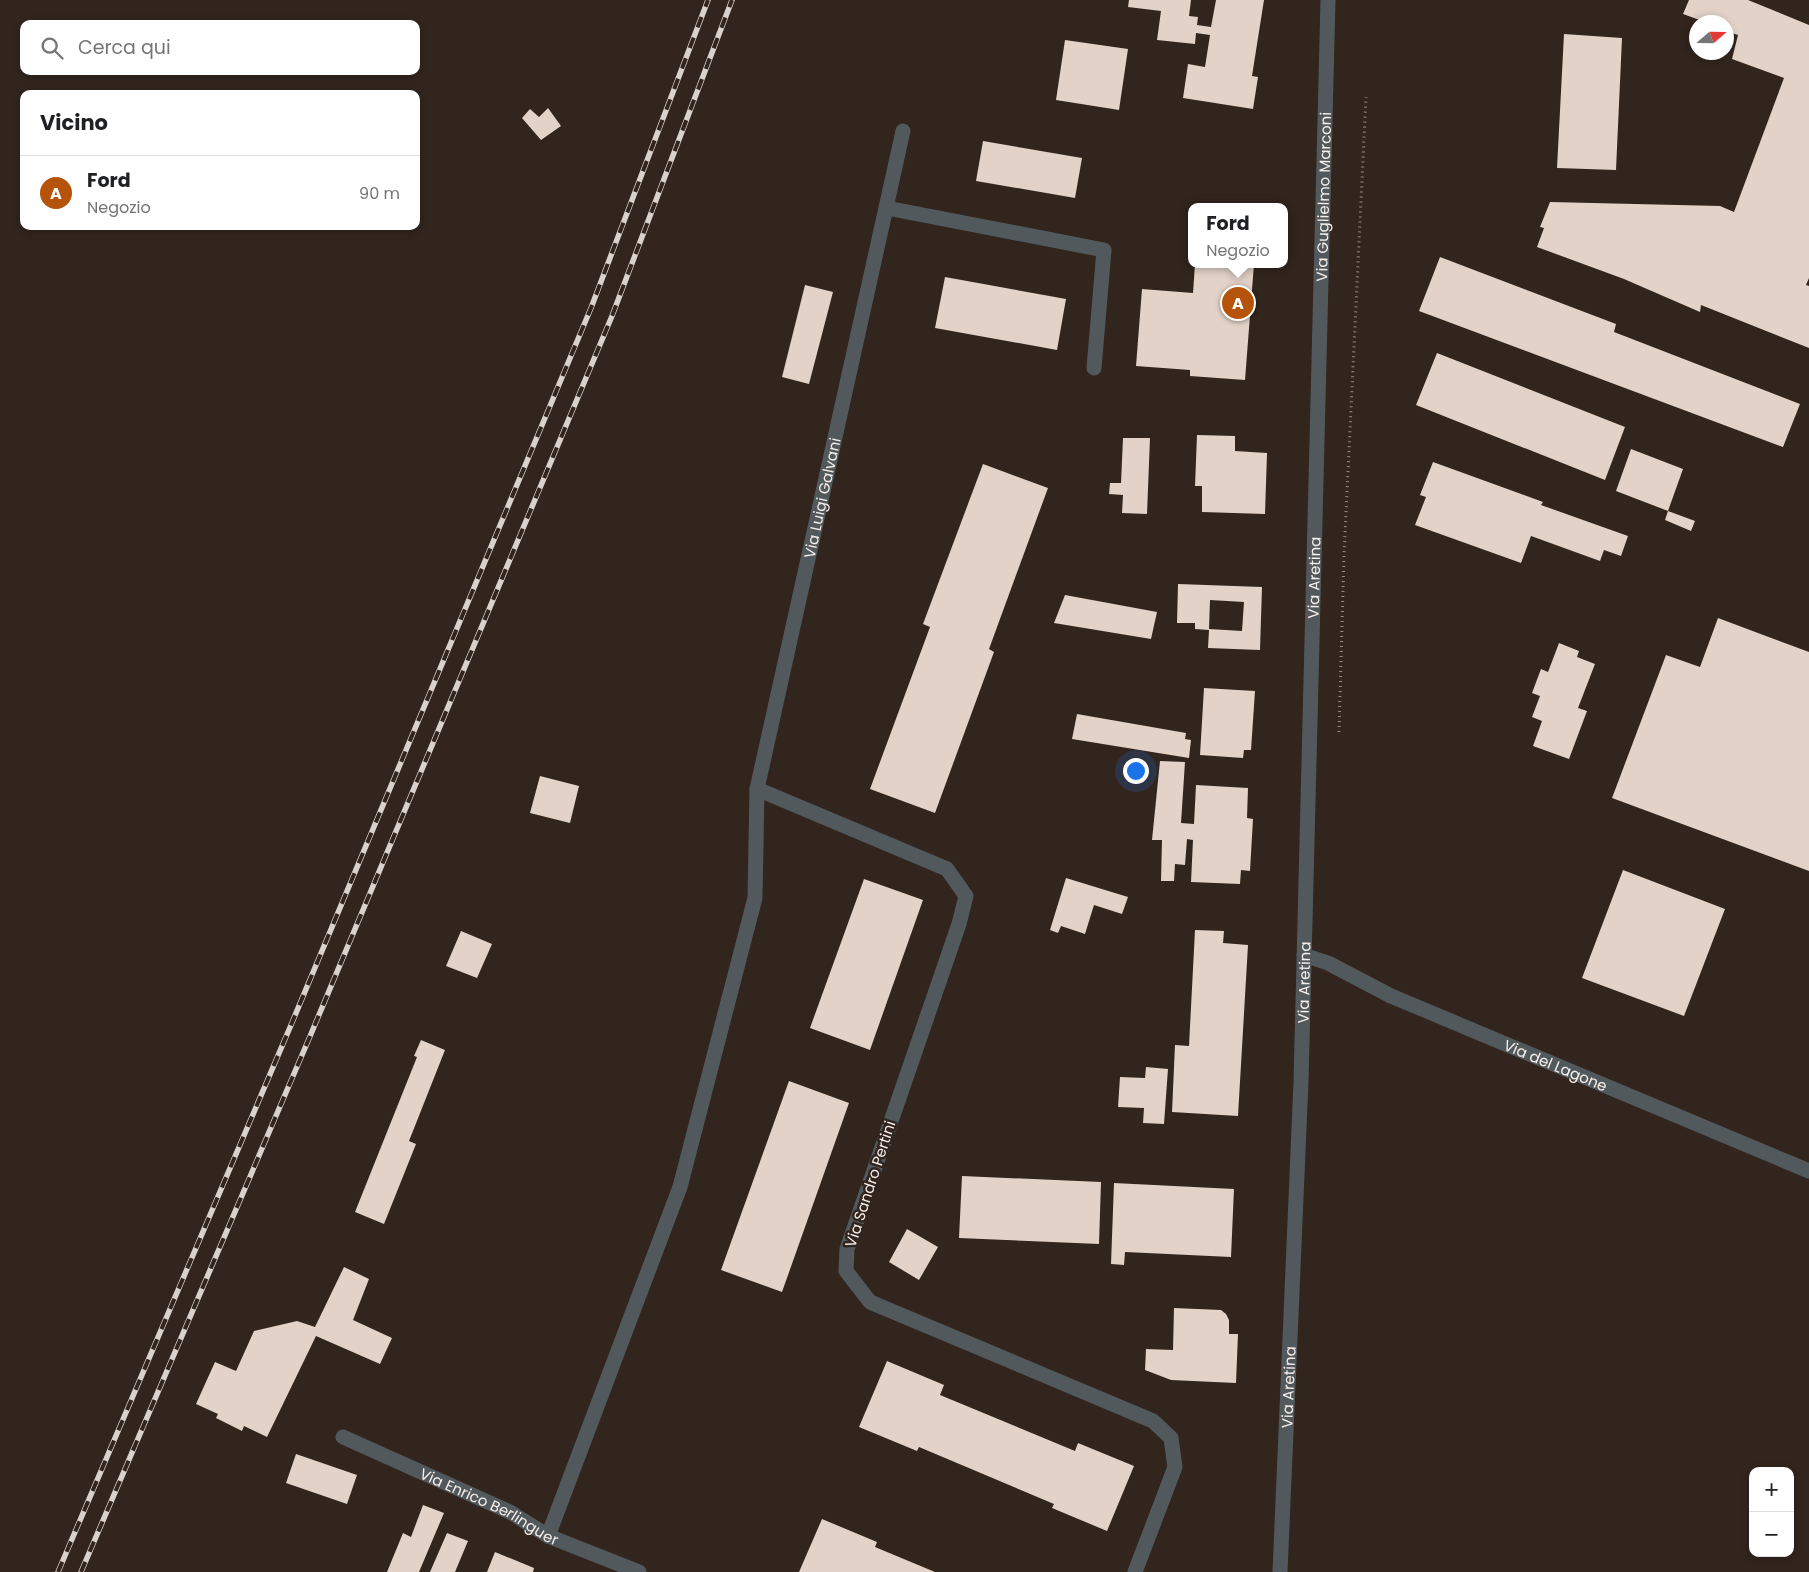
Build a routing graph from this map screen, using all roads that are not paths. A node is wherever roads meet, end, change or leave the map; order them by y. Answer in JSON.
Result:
{"nodes":[{"id":1,"x":1328,"y":0,"type":"edge"},
{"id":2,"x":903,"y":131,"type":"dead end"},
{"id":3,"x":887,"y":208,"type":"junction"},
{"id":4,"x":1094,"y":368,"type":"dead end"},
{"id":5,"x":1318,"y":394,"type":"joint"},
{"id":6,"x":757,"y":790,"type":"junction"},
{"id":7,"x":1304,"y":956,"type":"junction"},
{"id":8,"x":1809,"y":1171,"type":"edge"},
{"id":9,"x":343,"y":1436,"type":"dead end"},
{"id":10,"x":548,"y":1536,"type":"junction"},
{"id":11,"x":639,"y":1572,"type":"edge"},
{"id":12,"x":1135,"y":1572,"type":"edge"},
{"id":13,"x":1280,"y":1572,"type":"edge"}],
"edges":[{"from":1,"to":5,"type":"street","name":"Via Guglielmo Marconi"},
{"from":2,"to":3,"type":"street","name":"Via Luigi Galvani"},
{"from":3,"to":4,"type":"street"},
{"from":3,"to":6,"type":"street","name":"Via Luigi Galvani"},
{"from":5,"to":7,"type":"street","name":"Via Aretina"},
{"from":6,"to":10,"type":"street","name":"Via Luigi Galvani"},
{"from":6,"to":12,"type":"street","name":"Via Sandro Pertini"},
{"from":7,"to":8,"type":"street","name":"Via del Lagone"},
{"from":7,"to":13,"type":"street","name":"Via Aretina"},
{"from":9,"to":10,"type":"street","name":"Via Enrico Berlinguer"},
{"from":10,"to":11,"type":"street","name":"Via Enrico Berlinguer"}]}
